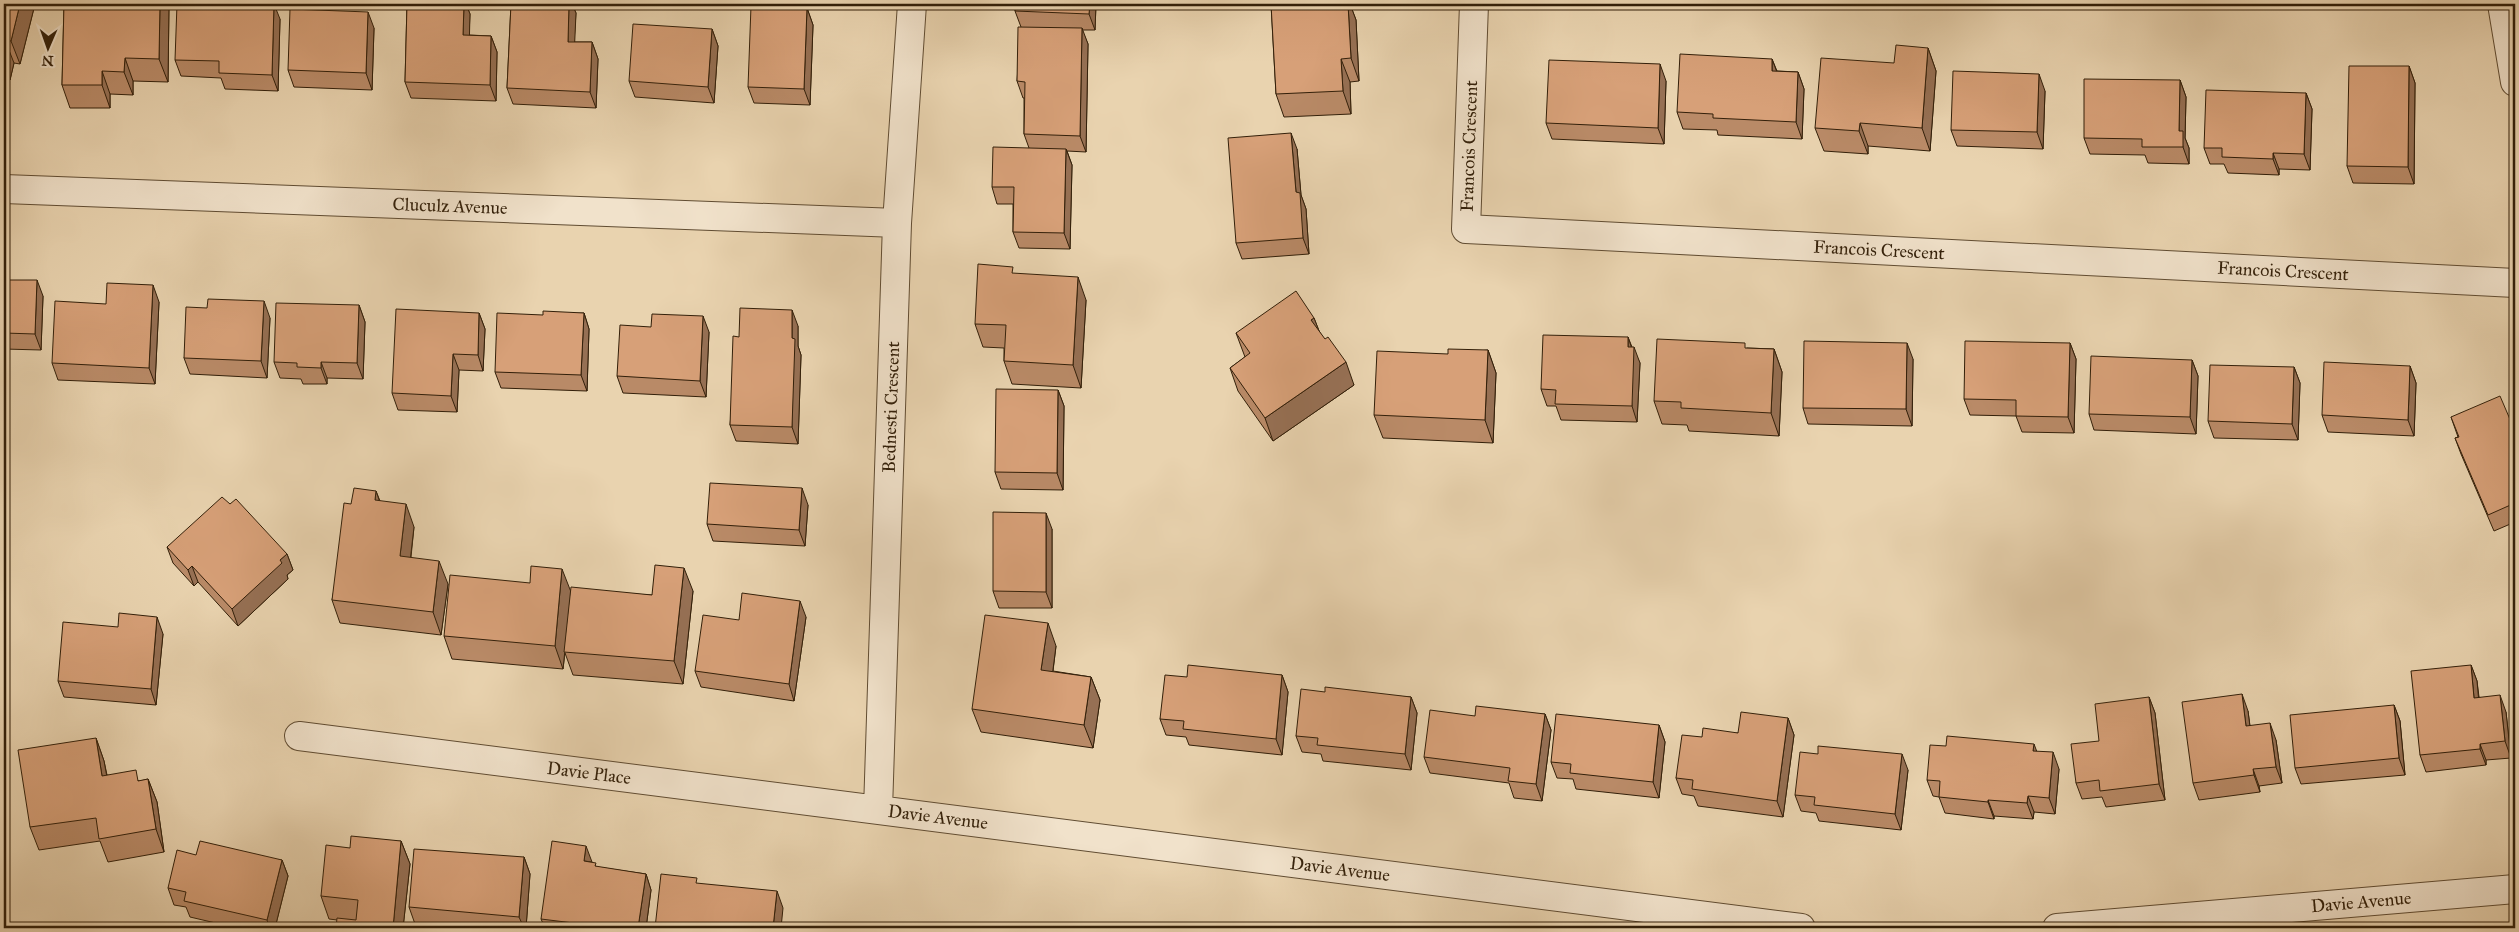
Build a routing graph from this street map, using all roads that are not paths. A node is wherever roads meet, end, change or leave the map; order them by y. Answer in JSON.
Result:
{"nodes":[{"id":1,"x":912,"y":4,"type":"edge"},
{"id":2,"x":1474,"y":4,"type":"edge"},
{"id":3,"x":2502,"y":4,"type":"edge"},
{"id":4,"x":2515,"y":82,"type":"edge"},
{"id":5,"x":4,"y":189,"type":"edge"},
{"id":6,"x":897,"y":223,"type":"junction"},
{"id":7,"x":2515,"y":283,"type":"edge"},
{"id":8,"x":299,"y":736,"type":"dead end"},
{"id":9,"x":878,"y":810,"type":"junction"},
{"id":10,"x":2515,"y":889,"type":"edge"},
{"id":11,"x":1801,"y":928,"type":"edge"},
{"id":12,"x":2057,"y":928,"type":"edge"}],
"edges":[{"from":1,"to":6,"type":"street","name":"Bednesti Crescent"},
{"from":2,"to":7,"type":"street","name":"Francois Crescent"},
{"from":3,"to":4,"type":"street"},
{"from":5,"to":6,"type":"street","name":"Cluculz Avenue"},
{"from":6,"to":9,"type":"street","name":"Bednesti Crescent"},
{"from":8,"to":9,"type":"street","name":"Davie Place"},
{"from":9,"to":11,"type":"street","name":"Davie Avenue"},
{"from":10,"to":12,"type":"street","name":"Davie Avenue"}]}
